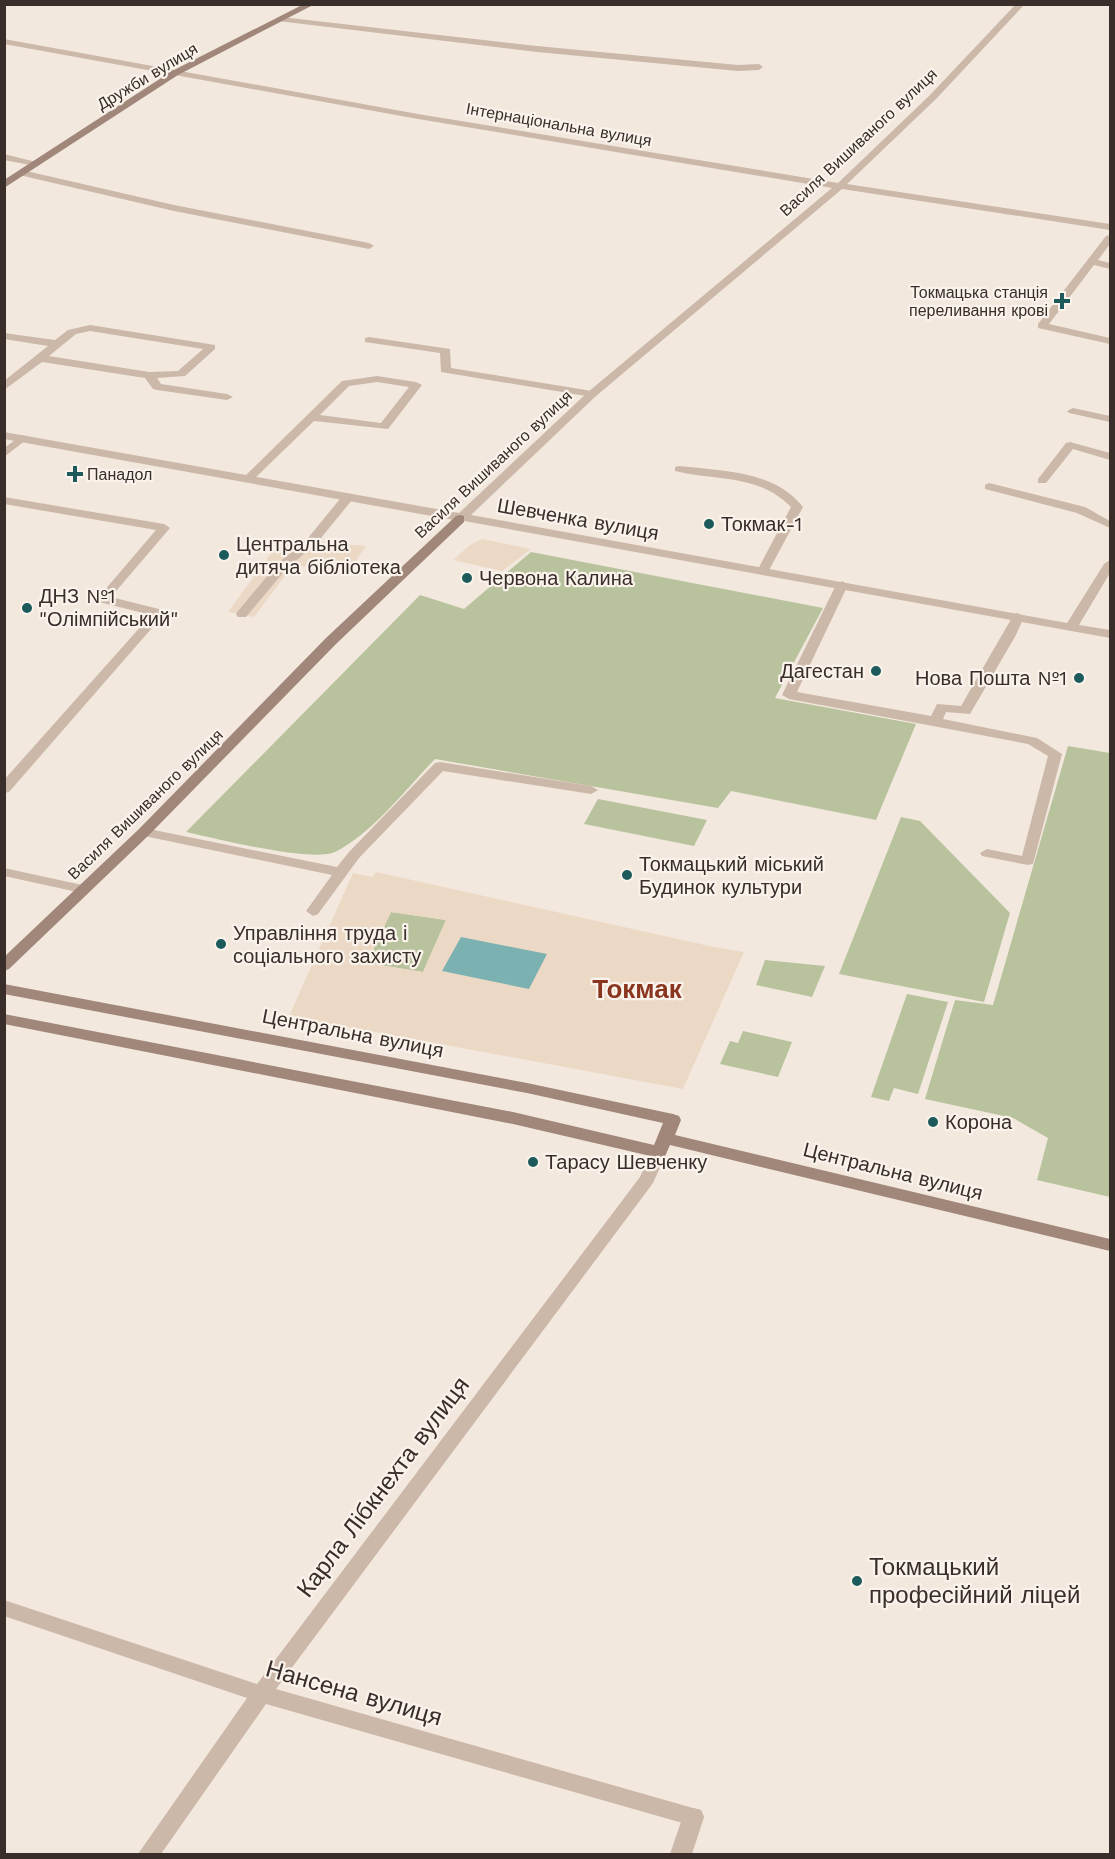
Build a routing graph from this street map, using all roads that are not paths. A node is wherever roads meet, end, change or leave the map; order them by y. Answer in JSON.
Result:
{"nodes":[{"id":1,"x":311,"y":4,"type":"edge"},
{"id":2,"x":1021,"y":4,"type":"edge"},
{"id":3,"x":281,"y":20,"type":"junction"},
{"id":4,"x":4,"y":41,"type":"edge"},
{"id":5,"x":759,"y":67,"type":"dead end"},
{"id":6,"x":175,"y":73,"type":"junction"},
{"id":7,"x":4,"y":158,"type":"edge"},
{"id":8,"x":35,"y":163,"type":"junction"},
{"id":9,"x":22,"y":173,"type":"junction"},
{"id":10,"x":4,"y":184,"type":"edge"},
{"id":11,"x":838,"y":188,"type":"junction"},
{"id":12,"x":1110,"y":228,"type":"edge"},
{"id":13,"x":1110,"y":238,"type":"edge"},
{"id":14,"x":369,"y":246,"type":"dead end"},
{"id":15,"x":1092,"y":262,"type":"junction"},
{"id":16,"x":1110,"y":266,"type":"edge"},
{"id":17,"x":4,"y":336,"type":"edge"},
{"id":18,"x":369,"y":340,"type":"dead end"},
{"id":19,"x":1110,"y":341,"type":"edge"},
{"id":20,"x":57,"y":344,"type":"junction"},
{"id":21,"x":40,"y":358,"type":"junction"},
{"id":22,"x":149,"y":375,"type":"junction"},
{"id":23,"x":4,"y":387,"type":"edge"},
{"id":24,"x":592,"y":394,"type":"junction"},
{"id":25,"x":226,"y":397,"type":"dead end"},
{"id":26,"x":1073,"y":411,"type":"dead end"},
{"id":27,"x":312,"y":417,"type":"junction"},
{"id":28,"x":1110,"y":419,"type":"edge"},
{"id":29,"x":4,"y":435,"type":"edge"},
{"id":30,"x":22,"y":438,"type":"junction"},
{"id":31,"x":4,"y":454,"type":"edge"},
{"id":32,"x":1110,"y":458,"type":"edge"},
{"id":33,"x":679,"y":469,"type":"dead end"},
{"id":34,"x":248,"y":479,"type":"junction"},
{"id":35,"x":1042,"y":481,"type":"dead end"},
{"id":36,"x":989,"y":487,"type":"dead end"},
{"id":37,"x":348,"y":498,"type":"junction"},
{"id":38,"x":4,"y":501,"type":"edge"},
{"id":39,"x":460,"y":519,"type":"junction"},
{"id":40,"x":1110,"y":525,"type":"edge"},
{"id":41,"x":1110,"y":564,"type":"edge"},
{"id":42,"x":762,"y":571,"type":"junction"},
{"id":43,"x":842,"y":585,"type":"junction"},
{"id":44,"x":242,"y":614,"type":"dead end"},
{"id":45,"x":1018,"y":617,"type":"junction"},
{"id":46,"x":1071,"y":627,"type":"junction"},
{"id":47,"x":1110,"y":634,"type":"edge"},
{"id":48,"x":935,"y":721,"type":"junction"},
{"id":49,"x":4,"y":789,"type":"edge"},
{"id":50,"x":591,"y":790,"type":"dead end"},
{"id":51,"x":144,"y":832,"type":"junction"},
{"id":52,"x":987,"y":853,"type":"dead end"},
{"id":53,"x":4,"y":872,"type":"edge"},
{"id":54,"x":343,"y":873,"type":"junction"},
{"id":55,"x":82,"y":889,"type":"junction"},
{"id":56,"x":313,"y":911,"type":"dead end"},
{"id":57,"x":4,"y":966,"type":"edge"},
{"id":58,"x":4,"y":989,"type":"edge"},
{"id":59,"x":4,"y":1020,"type":"edge"},
{"id":60,"x":663,"y":1145,"type":"junction"},
{"id":61,"x":1110,"y":1245,"type":"edge"},
{"id":62,"x":4,"y":1608,"type":"edge"},
{"id":63,"x":262,"y":1694,"type":"junction"},
{"id":64,"x":149,"y":1854,"type":"edge"},
{"id":65,"x":681,"y":1854,"type":"edge"}],
"edges":[{"from":1,"to":3,"type":"street","name":"Дружби вулиця"},
{"from":2,"to":11,"type":"street","name":"Василя Вишиваного вулиця"},
{"from":3,"to":5,"type":"street"},
{"from":3,"to":6,"type":"street","name":"Дружби вулиця"},
{"from":4,"to":6,"type":"street","name":"Інтернаціональна вулиця"},
{"from":6,"to":8,"type":"street","name":"Дружби вулиця"},
{"from":6,"to":11,"type":"street","name":"Інтернаціональна вулиця"},
{"from":7,"to":8,"type":"street"},
{"from":8,"to":9,"type":"street","name":"Дружби вулиця"},
{"from":9,"to":10,"type":"street","name":"Дружби вулиця"},
{"from":9,"to":14,"type":"street"},
{"from":11,"to":12,"type":"street","name":"Інтернаціональна вулиця"},
{"from":11,"to":24,"type":"street","name":"Василя Вишиваного вулиця"},
{"from":13,"to":15,"type":"street"},
{"from":15,"to":16,"type":"street"},
{"from":15,"to":19,"type":"street"},
{"from":17,"to":20,"type":"street"},
{"from":18,"to":24,"type":"street"},
{"from":20,"to":21,"type":"street"},
{"from":20,"to":22,"type":"street"},
{"from":21,"to":22,"type":"street"},
{"from":21,"to":23,"type":"street"},
{"from":22,"to":25,"type":"street"},
{"from":24,"to":39,"type":"street","name":"Василя Вишиваного вулиця"},
{"from":26,"to":28,"type":"street"},
{"from":27,"to":27,"type":"street"},
{"from":27,"to":34,"type":"street"},
{"from":29,"to":30,"type":"street","name":"Шевченка вулиця"},
{"from":30,"to":31,"type":"street"},
{"from":30,"to":34,"type":"street","name":"Шевченка вулиця"},
{"from":32,"to":35,"type":"street"},
{"from":33,"to":42,"type":"street"},
{"from":34,"to":37,"type":"street","name":"Шевченка вулиця"},
{"from":36,"to":40,"type":"street"},
{"from":37,"to":39,"type":"street","name":"Шевченка вулиця"},
{"from":37,"to":44,"type":"street"},
{"from":38,"to":49,"type":"street"},
{"from":39,"to":42,"type":"street","name":"Шевченка вулиця"},
{"from":39,"to":51,"type":"street","name":"Василя Вишиваного вулиця"},
{"from":41,"to":46,"type":"street"},
{"from":42,"to":43,"type":"street","name":"Шевченка вулиця"},
{"from":43,"to":45,"type":"street","name":"Шевченка вулиця"},
{"from":43,"to":48,"type":"street"},
{"from":45,"to":46,"type":"street","name":"Шевченка вулиця"},
{"from":45,"to":48,"type":"street"},
{"from":46,"to":47,"type":"street","name":"Шевченка вулиця"},
{"from":48,"to":52,"type":"street"},
{"from":50,"to":54,"type":"street"},
{"from":51,"to":54,"type":"street"},
{"from":51,"to":55,"type":"street","name":"Василя Вишиваного вулиця"},
{"from":53,"to":55,"type":"street"},
{"from":54,"to":56,"type":"street"},
{"from":55,"to":57,"type":"street","name":"Василя Вишиваного вулиця"},
{"from":58,"to":60,"type":"street","name":"Центральна вулиця"},
{"from":59,"to":60,"type":"street","name":"Центральна вулиця"},
{"from":60,"to":61,"type":"street","name":"Центральна вулиця"},
{"from":60,"to":63,"type":"street","name":"Карла Лібкнехта вулиця"},
{"from":62,"to":63,"type":"street","name":"Нансена вулиця"},
{"from":63,"to":64,"type":"street","name":"Карла Лібкнехта вулиця"},
{"from":63,"to":65,"type":"street","name":"Нансена вулиця"}]}
